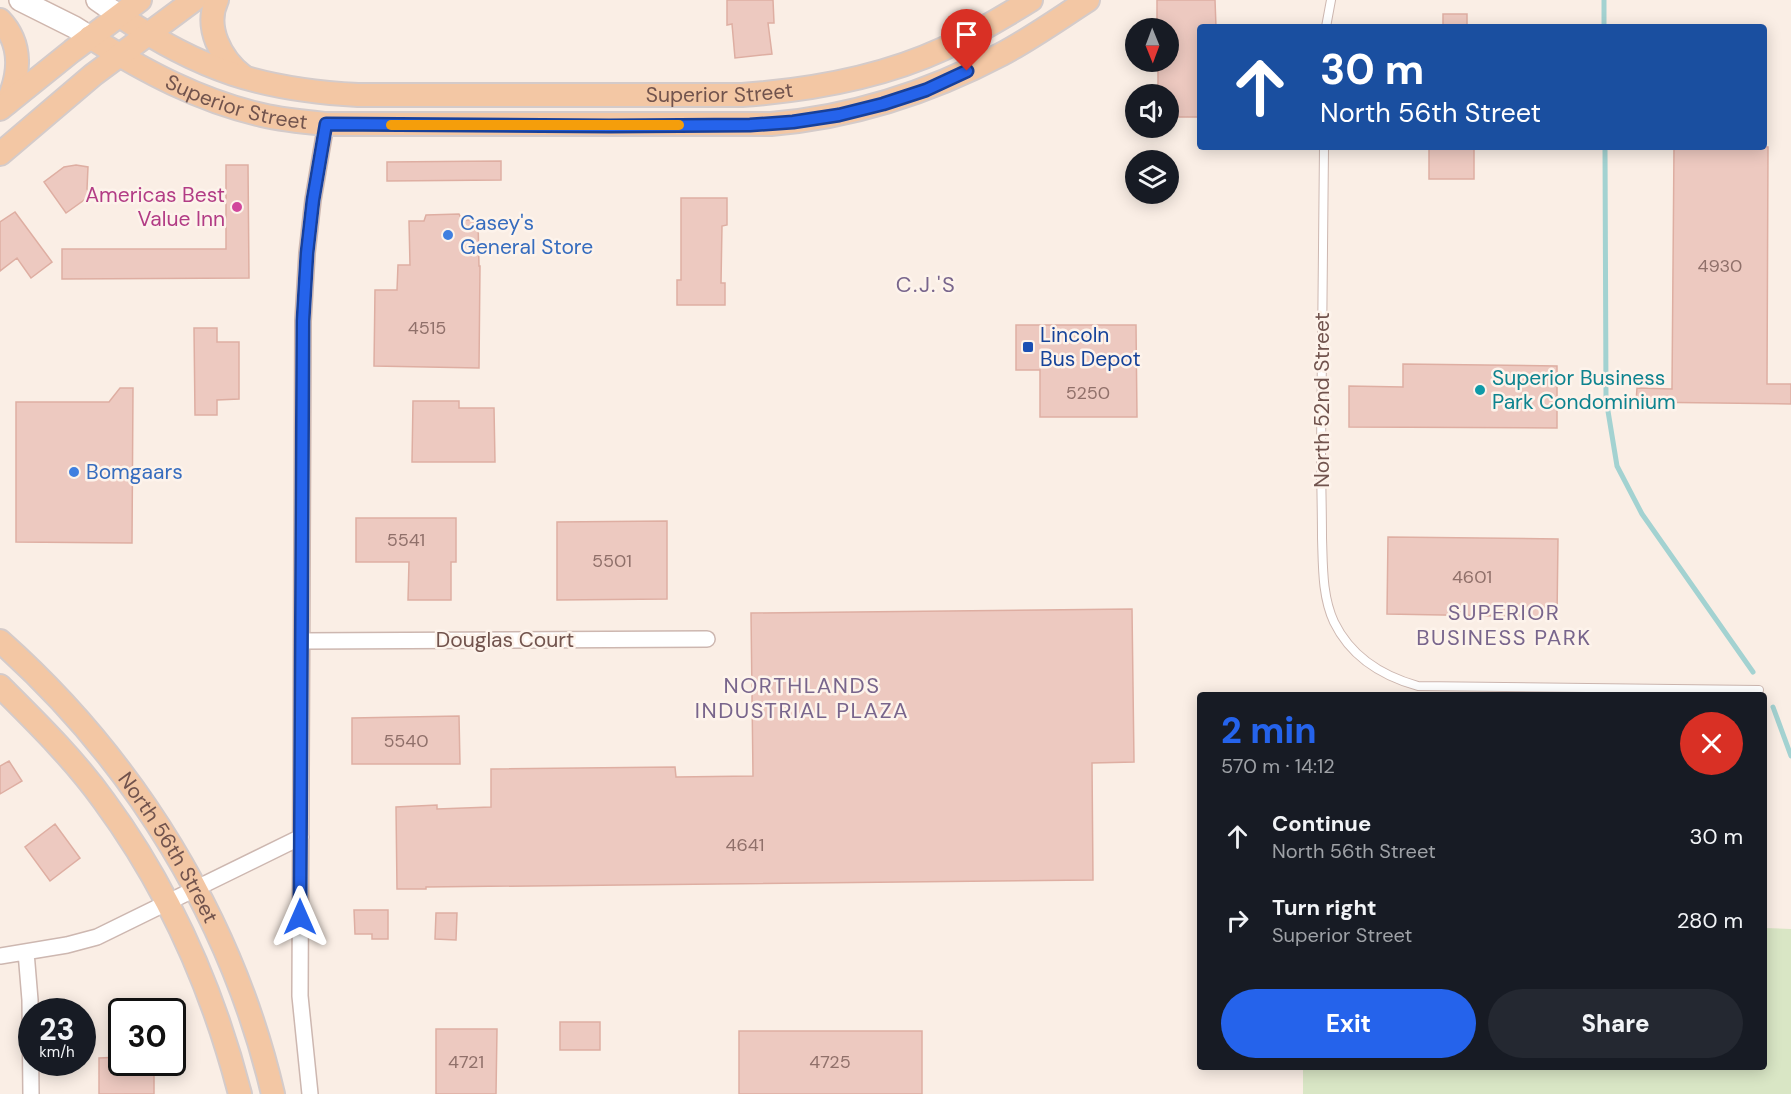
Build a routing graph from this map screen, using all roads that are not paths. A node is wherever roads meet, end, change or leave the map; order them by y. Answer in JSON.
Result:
{"nodes":[{"id":1,"x":20,"y":0,"type":"edge"},
{"id":2,"x":97,"y":0,"type":"edge"},
{"id":3,"x":140,"y":0,"type":"edge"},
{"id":4,"x":194,"y":0,"type":"edge"},
{"id":5,"x":217,"y":0,"type":"edge"},
{"id":6,"x":1031,"y":0,"type":"edge"},
{"id":7,"x":1088,"y":0,"type":"edge"},
{"id":8,"x":1331,"y":0,"type":"edge"},
{"id":9,"x":120,"y":16,"type":"junction"},
{"id":10,"x":0,"y":20,"type":"edge"},
{"id":11,"x":1327,"y":24,"type":"edge"},
{"id":12,"x":147,"y":34,"type":"junction"},
{"id":13,"x":90,"y":37,"type":"junction"},
{"id":14,"x":119,"y":55,"type":"junction"},
{"id":15,"x":249,"y":80,"type":"junction"},
{"id":16,"x":3,"y":107,"type":"edge"},
{"id":17,"x":326,"y":124,"type":"junction"},
{"id":18,"x":1324,"y":150,"type":"edge"},
{"id":19,"x":0,"y":154,"type":"edge"},
{"id":20,"x":707,"y":639,"type":"dead end"},
{"id":21,"x":0,"y":641,"type":"edge"},
{"id":22,"x":303,"y":641,"type":"junction"},
{"id":23,"x":0,"y":686,"type":"edge"},
{"id":24,"x":1759,"y":690,"type":"dead end"},
{"id":25,"x":302,"y":837,"type":"junction"},
{"id":26,"x":195,"y":888,"type":"junction"},
{"id":27,"x":166,"y":902,"type":"junction"},
{"id":28,"x":26,"y":952,"type":"junction"},
{"id":29,"x":0,"y":956,"type":"edge"},
{"id":30,"x":31,"y":1094,"type":"edge"},
{"id":31,"x":240,"y":1094,"type":"edge"},
{"id":32,"x":273,"y":1094,"type":"edge"},
{"id":33,"x":310,"y":1094,"type":"edge"}],
"edges":[{"from":1,"to":13,"type":"main road"},
{"from":2,"to":9,"type":"main road"},
{"from":3,"to":9,"type":"main road"},
{"from":4,"to":12,"type":"main road"},
{"from":5,"to":15,"type":"main road"},
{"from":6,"to":15,"type":"main road","name":"Superior Street"},
{"from":7,"to":17,"type":"main road","name":"Superior Street"},
{"from":8,"to":11,"type":"lane"},
{"from":9,"to":12,"type":"main road","name":"Superior Street"},
{"from":9,"to":13,"type":"main road"},
{"from":10,"to":16,"type":"main road"},
{"from":12,"to":14,"type":"main road"},
{"from":12,"to":15,"type":"main road","name":"Superior Street"},
{"from":13,"to":14,"type":"main road","name":"Superior Street"},
{"from":13,"to":16,"type":"main road"},
{"from":14,"to":17,"type":"main road","name":"Superior Street"},
{"from":14,"to":19,"type":"main road"},
{"from":17,"to":22,"type":"street"},
{"from":18,"to":24,"type":"lane","name":"North 52nd Street"},
{"from":20,"to":22,"type":"street","name":"Douglas Court"},
{"from":21,"to":26,"type":"main road","name":"North 56th Street"},
{"from":22,"to":25,"type":"street"},
{"from":23,"to":27,"type":"main road","name":"North 56th Street"},
{"from":25,"to":26,"type":"street"},
{"from":25,"to":33,"type":"street"},
{"from":26,"to":27,"type":"street"},
{"from":26,"to":32,"type":"main road","name":"North 56th Street"},
{"from":27,"to":28,"type":"street"},
{"from":27,"to":31,"type":"main road","name":"North 56th Street"},
{"from":28,"to":29,"type":"street"},
{"from":28,"to":30,"type":"street"}]}
